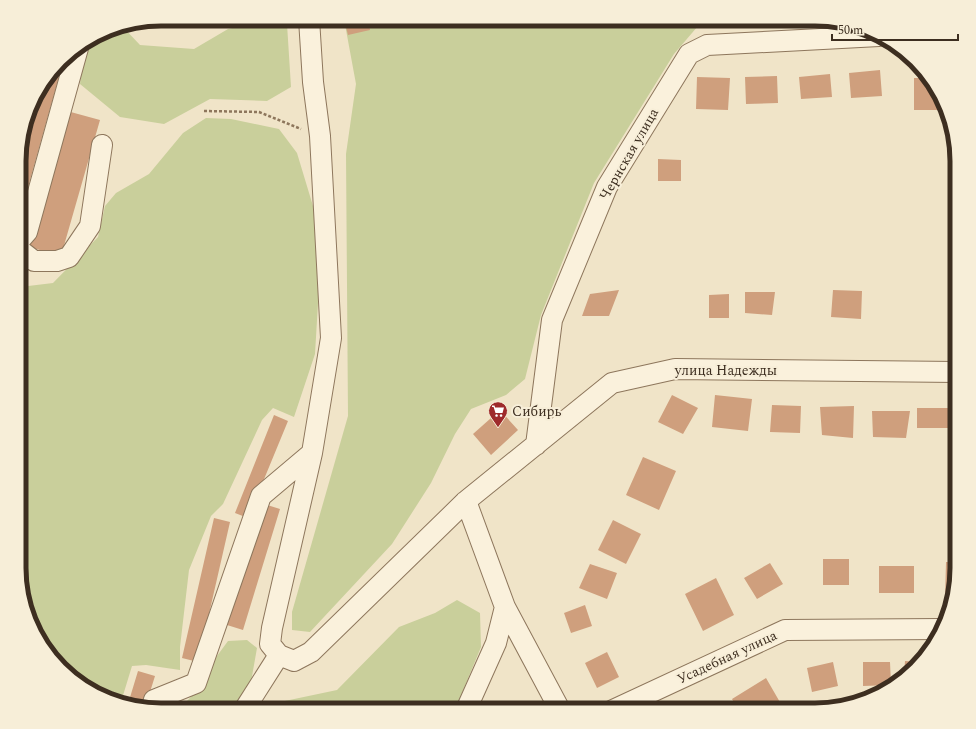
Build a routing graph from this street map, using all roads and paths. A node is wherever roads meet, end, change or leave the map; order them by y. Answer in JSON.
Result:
{"nodes":[{"id":1,"x":309,"y":26,"type":"edge"},
{"id":2,"x":867,"y":37,"type":"edge"},
{"id":3,"x":76,"y":57,"type":"edge"},
{"id":4,"x":204,"y":111,"type":"dead end"},
{"id":5,"x":320,"y":136,"type":"junction"},
{"id":6,"x":102,"y":145,"type":"dead end"},
{"id":7,"x":26,"y":233,"type":"edge"},
{"id":8,"x":26,"y":255,"type":"edge"},
{"id":9,"x":950,"y":372,"type":"edge"},
{"id":10,"x":536,"y":444,"type":"junction"},
{"id":11,"x":312,"y":453,"type":"junction"},
{"id":12,"x":466,"y":501,"type":"junction"},
{"id":13,"x":505,"y":607,"type":"junction"},
{"id":14,"x":935,"y":629,"type":"edge"},
{"id":15,"x":279,"y":655,"type":"junction"},
{"id":16,"x":153,"y":703,"type":"edge"},
{"id":17,"x":248,"y":703,"type":"edge"},
{"id":18,"x":469,"y":703,"type":"edge"},
{"id":19,"x":556,"y":703,"type":"edge"},
{"id":20,"x":628,"y":703,"type":"edge"}],
"edges":[{"from":1,"to":5,"type":"street"},
{"from":2,"to":10,"type":"street","name":"Чернская улица"},
{"from":3,"to":7,"type":"street"},
{"from":4,"to":5,"type":"path"},
{"from":5,"to":11,"type":"street"},
{"from":6,"to":8,"type":"street"},
{"from":9,"to":10,"type":"street","name":"улица Надежды"},
{"from":10,"to":12,"type":"street","name":"улица Надежды"},
{"from":11,"to":15,"type":"street"},
{"from":11,"to":16,"type":"street"},
{"from":12,"to":13,"type":"street"},
{"from":12,"to":15,"type":"street","name":"улица Надежды"},
{"from":13,"to":18,"type":"street"},
{"from":13,"to":19,"type":"street"},
{"from":14,"to":20,"type":"street","name":"Усадебная улица"},
{"from":15,"to":17,"type":"street"}]}
